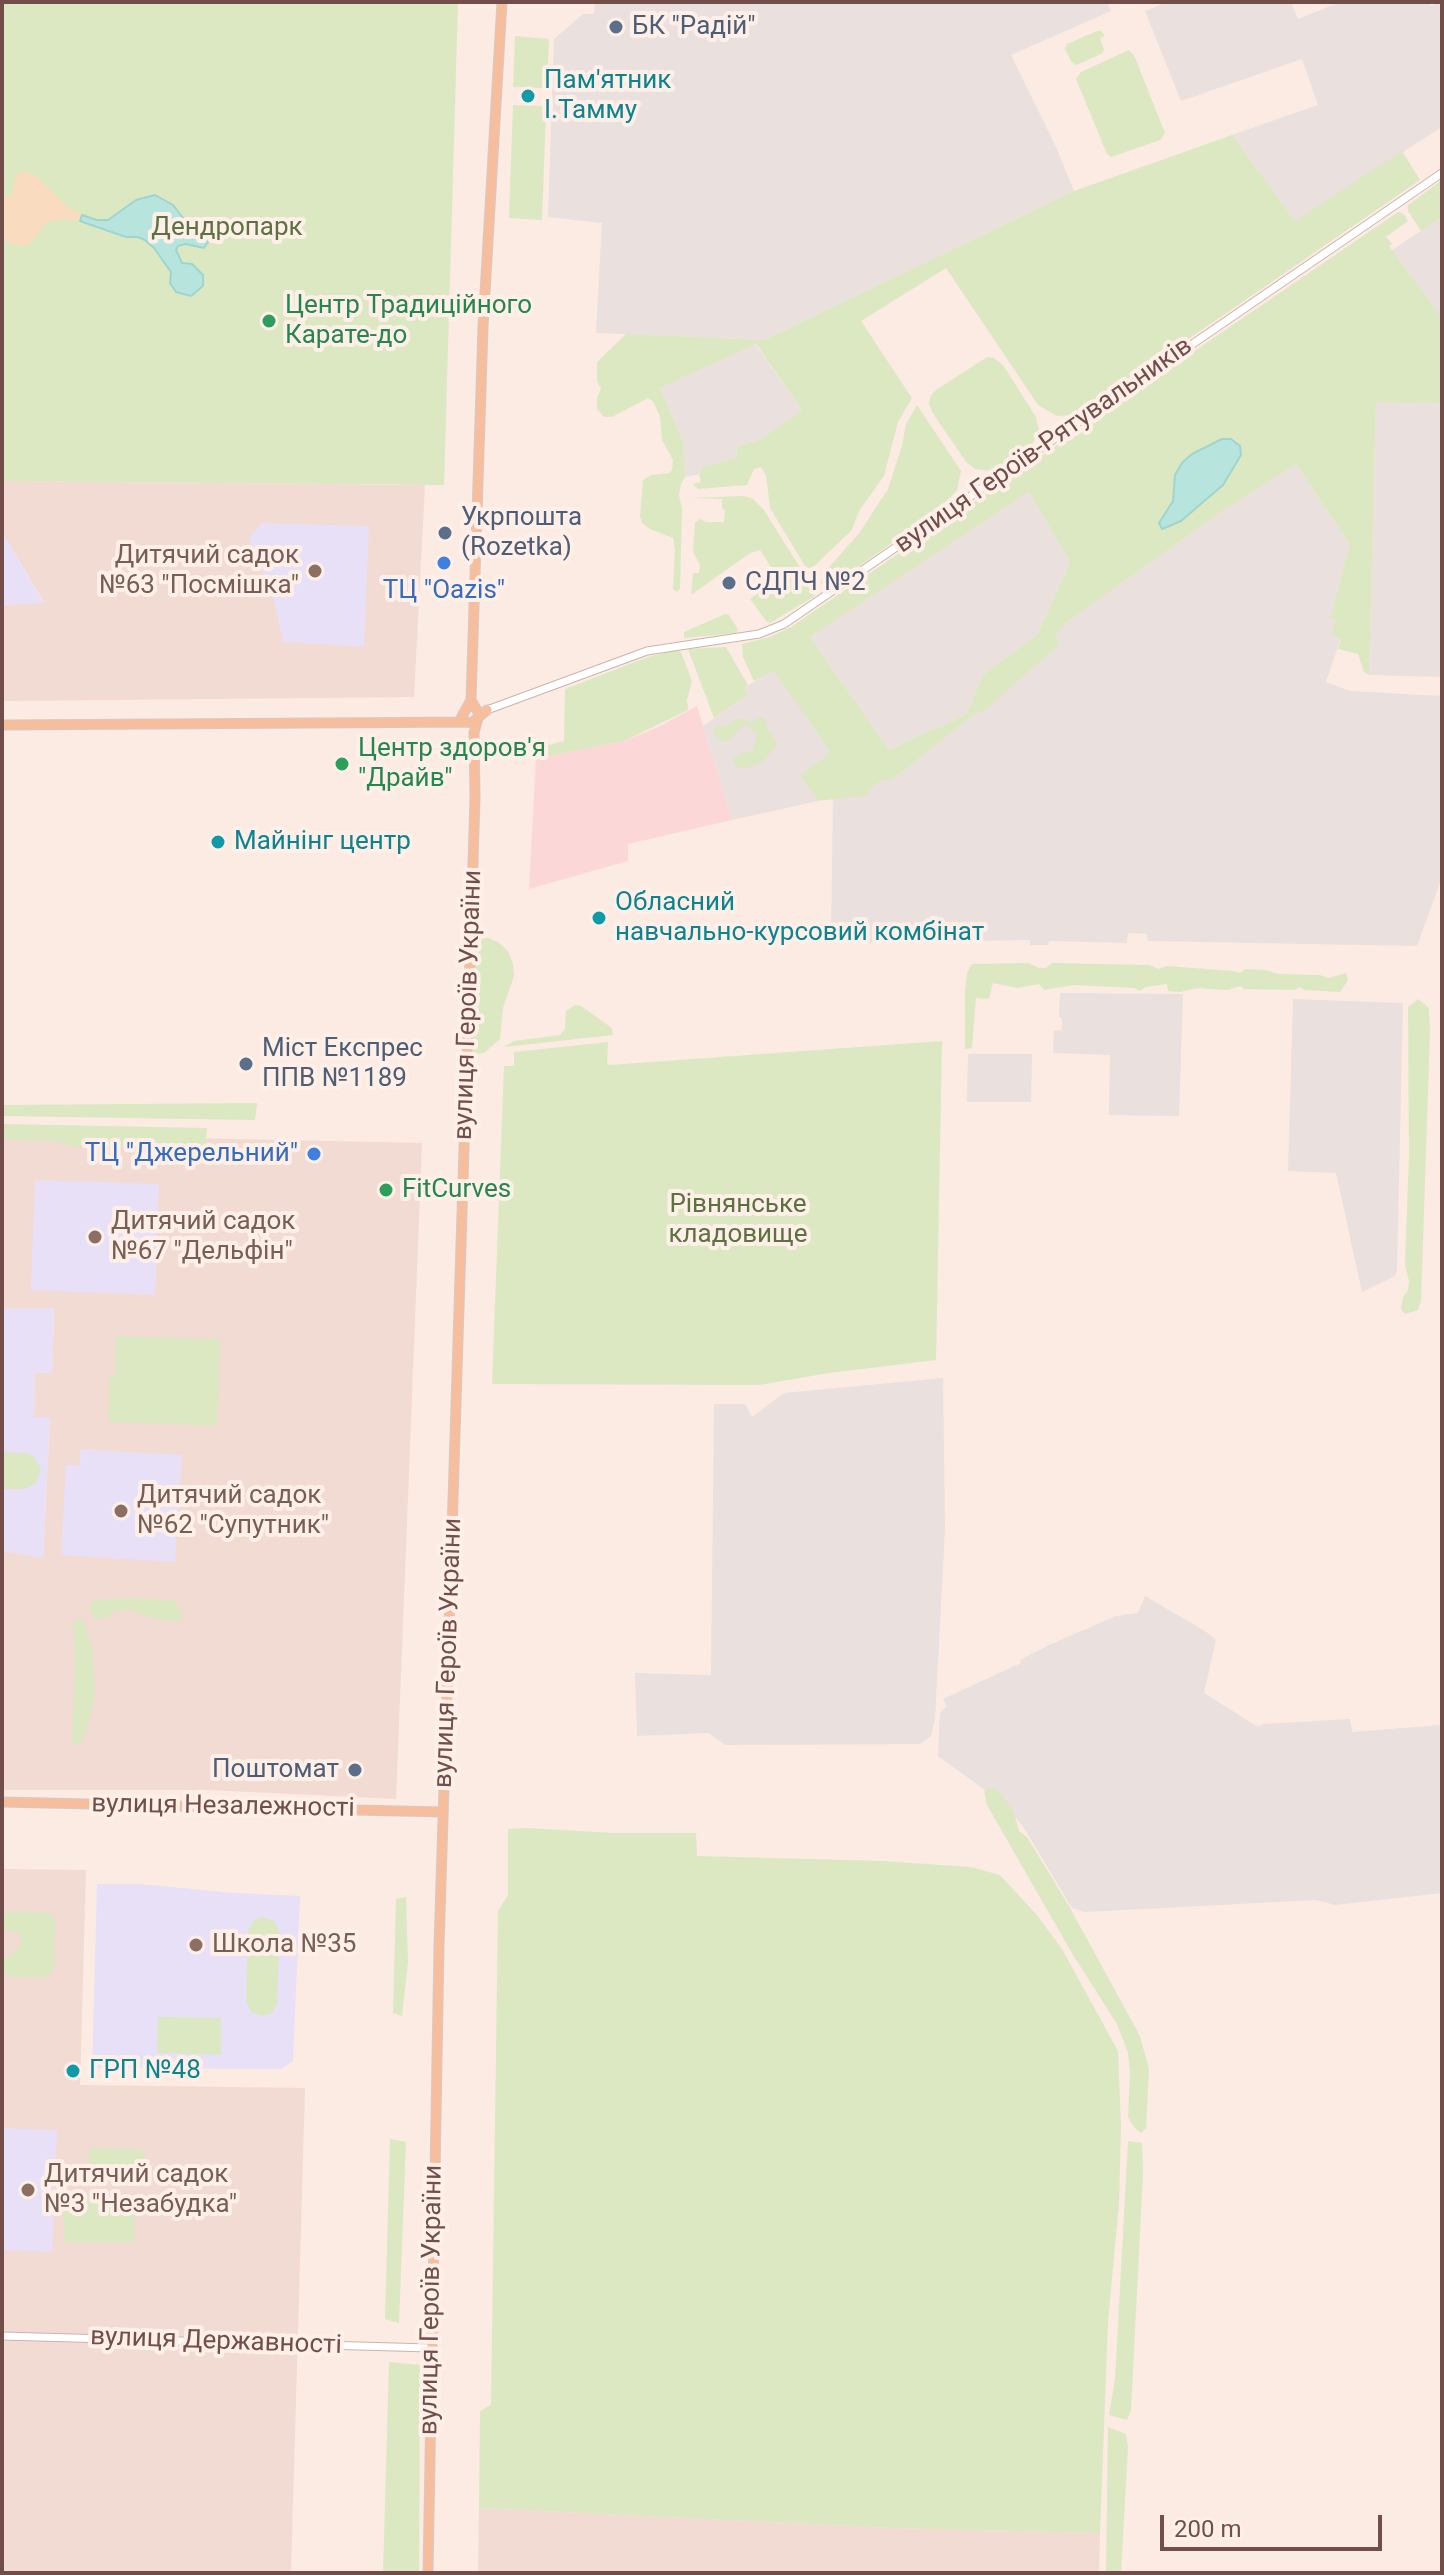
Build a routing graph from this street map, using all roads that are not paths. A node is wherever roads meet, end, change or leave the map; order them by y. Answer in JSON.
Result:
{"nodes":[{"id":1,"x":502,"y":2,"type":"edge"},
{"id":2,"x":1442,"y":173,"type":"edge"},
{"id":3,"x":473,"y":713,"type":"junction"},
{"id":4,"x":2,"y":725,"type":"edge"},
{"id":5,"x":2,"y":1802,"type":"edge"},
{"id":6,"x":443,"y":1812,"type":"junction"},
{"id":7,"x":2,"y":2336,"type":"edge"},
{"id":8,"x":430,"y":2348,"type":"junction"},
{"id":9,"x":428,"y":2573,"type":"edge"}],
"edges":[{"from":1,"to":3,"type":"main road","name":"вулиця Героїв України"},
{"from":2,"to":3,"type":"street","name":"вулиця Героїв-Рятувальників"},
{"from":3,"to":4,"type":"main road","name":"вулиця Героїв-Рятувальників"},
{"from":3,"to":6,"type":"main road","name":"вулиця Героїв України"},
{"from":5,"to":6,"type":"main road","name":"вулиця Незалежності"},
{"from":6,"to":8,"type":"main road","name":"вулиця Героїв України"},
{"from":7,"to":8,"type":"street","name":"вулиця Державності"},
{"from":8,"to":9,"type":"main road","name":"вулиця Героїв України"}]}
